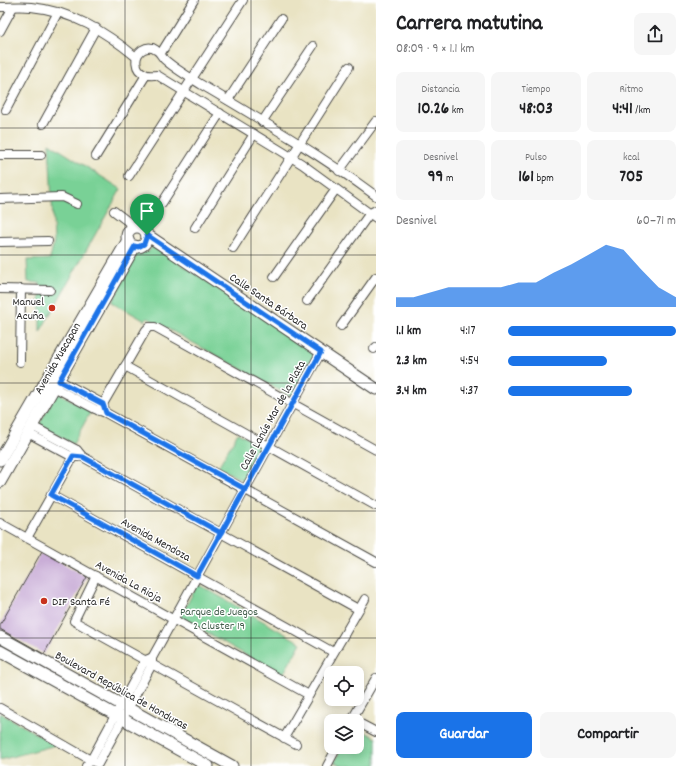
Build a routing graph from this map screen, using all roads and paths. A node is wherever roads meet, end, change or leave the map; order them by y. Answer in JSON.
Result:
{"nodes":[{"id":1,"x":194,"y":0,"type":"edge"},
{"id":2,"x":243,"y":0,"type":"edge"},
{"id":3,"x":0,"y":7,"type":"edge"},
{"id":4,"x":13,"y":7,"type":"junction"},
{"id":5,"x":58,"y":12,"type":"junction"},
{"id":6,"x":281,"y":19,"type":"dead end"},
{"id":7,"x":96,"y":28,"type":"junction"},
{"id":8,"x":0,"y":31,"type":"edge"},
{"id":9,"x":313,"y":46,"type":"dead end"},
{"id":10,"x":160,"y":53,"type":"junction"},
{"id":11,"x":136,"y":57,"type":"junction"},
{"id":12,"x":349,"y":67,"type":"dead end"},
{"id":13,"x":146,"y":75,"type":"junction"},
{"id":14,"x":192,"y":78,"type":"junction"},
{"id":15,"x":184,"y":91,"type":"junction"},
{"id":16,"x":228,"y":100,"type":"junction"},
{"id":17,"x":6,"y":110,"type":"dead end"},
{"id":18,"x":220,"y":113,"type":"junction"},
{"id":19,"x":376,"y":120,"type":"edge"},
{"id":20,"x":262,"y":122,"type":"junction"},
{"id":21,"x":43,"y":124,"type":"dead end"},
{"id":22,"x":254,"y":134,"type":"junction"},
{"id":23,"x":299,"y":145,"type":"junction"},
{"id":24,"x":0,"y":154,"type":"edge"},
{"id":25,"x":41,"y":155,"type":"dead end"},
{"id":26,"x":96,"y":156,"type":"dead end"},
{"id":27,"x":291,"y":157,"type":"junction"},
{"id":28,"x":339,"y":170,"type":"junction"},
{"id":29,"x":129,"y":176,"type":"dead end"},
{"id":30,"x":336,"y":189,"type":"junction"},
{"id":31,"x":375,"y":194,"type":"edge"},
{"id":32,"x":0,"y":199,"type":"edge"},
{"id":33,"x":162,"y":203,"type":"dead end"},
{"id":34,"x":77,"y":204,"type":"dead end"},
{"id":35,"x":114,"y":211,"type":"dead end"},
{"id":36,"x":374,"y":214,"type":"edge"},
{"id":37,"x":135,"y":227,"type":"junction"},
{"id":38,"x":195,"y":228,"type":"dead end"},
{"id":39,"x":147,"y":235,"type":"junction"},
{"id":40,"x":48,"y":241,"type":"dead end"},
{"id":41,"x":0,"y":242,"type":"edge"},
{"id":42,"x":132,"y":243,"type":"junction"},
{"id":43,"x":233,"y":248,"type":"dead end"},
{"id":44,"x":274,"y":277,"type":"dead end"},
{"id":45,"x":376,"y":277,"type":"edge"},
{"id":46,"x":0,"y":289,"type":"edge"},
{"id":47,"x":21,"y":289,"type":"junction"},
{"id":48,"x":50,"y":290,"type":"dead end"},
{"id":49,"x":307,"y":301,"type":"dead end"},
{"id":50,"x":341,"y":326,"type":"dead end"},
{"id":51,"x":321,"y":352,"type":"junction"},
{"id":52,"x":20,"y":362,"type":"dead end"},
{"id":53,"x":125,"y":366,"type":"junction"},
{"id":54,"x":47,"y":378,"type":"junction"},
{"id":55,"x":57,"y":384,"type":"junction"},
{"id":56,"x":376,"y":389,"type":"edge"},
{"id":57,"x":293,"y":404,"type":"junction"},
{"id":58,"x":103,"y":410,"type":"junction"},
{"id":59,"x":30,"y":429,"type":"junction"},
{"id":60,"x":269,"y":446,"type":"junction"},
{"id":61,"x":376,"y":450,"type":"edge"},
{"id":62,"x":75,"y":453,"type":"junction"},
{"id":63,"x":0,"y":460,"type":"edge"},
{"id":64,"x":0,"y":482,"type":"edge"},
{"id":65,"x":245,"y":489,"type":"junction"},
{"id":66,"x":51,"y":495,"type":"junction"},
{"id":67,"x":376,"y":506,"type":"edge"},
{"id":68,"x":0,"y":523,"type":"edge"},
{"id":69,"x":221,"y":533,"type":"junction"},
{"id":70,"x":27,"y":538,"type":"junction"},
{"id":71,"x":376,"y":562,"type":"edge"},
{"id":72,"x":96,"y":576,"type":"junction"},
{"id":73,"x":197,"y":576,"type":"junction"},
{"id":74,"x":365,"y":599,"type":"dead end"},
{"id":75,"x":358,"y":609,"type":"junction"},
{"id":76,"x":173,"y":619,"type":"junction"},
{"id":77,"x":0,"y":637,"type":"edge"},
{"id":78,"x":0,"y":651,"type":"edge"},
{"id":79,"x":333,"y":652,"type":"junction"},
{"id":80,"x":150,"y":660,"type":"junction"},
{"id":81,"x":376,"y":678,"type":"edge"},
{"id":82,"x":309,"y":694,"type":"junction"},
{"id":83,"x":125,"y":706,"type":"junction"},
{"id":84,"x":0,"y":708,"type":"edge"},
{"id":85,"x":358,"y":714,"type":"edge"},
{"id":86,"x":119,"y":717,"type":"junction"},
{"id":87,"x":364,"y":726,"type":"edge"},
{"id":88,"x":376,"y":732,"type":"edge"},
{"id":89,"x":284,"y":738,"type":"junction"},
{"id":90,"x":296,"y":744,"type":"dead end"},
{"id":91,"x":334,"y":754,"type":"edge"},
{"id":92,"x":94,"y":764,"type":"edge"},
{"id":93,"x":330,"y":765,"type":"edge"},
{"id":94,"x":208,"y":766,"type":"edge"},
{"id":95,"x":232,"y":766,"type":"edge"}],
"edges":[{"from":1,"to":10,"type":"street"},
{"from":2,"to":14,"type":"street"},
{"from":3,"to":4,"type":"street"},
{"from":4,"to":5,"type":"street"},
{"from":4,"to":8,"type":"street"},
{"from":5,"to":7,"type":"street"},
{"from":5,"to":17,"type":"street"},
{"from":6,"to":16,"type":"street"},
{"from":7,"to":11,"type":"street"},
{"from":7,"to":21,"type":"street"},
{"from":9,"to":20,"type":"street"},
{"from":10,"to":11,"type":"street"},
{"from":10,"to":14,"type":"street"},
{"from":11,"to":13,"type":"street"},
{"from":12,"to":23,"type":"street"},
{"from":13,"to":15,"type":"street"},
{"from":13,"to":26,"type":"street"},
{"from":14,"to":15,"type":"street"},
{"from":14,"to":16,"type":"street"},
{"from":15,"to":18,"type":"street"},
{"from":15,"to":29,"type":"street"},
{"from":16,"to":20,"type":"street"},
{"from":18,"to":22,"type":"street"},
{"from":18,"to":33,"type":"street"},
{"from":19,"to":28,"type":"street"},
{"from":20,"to":23,"type":"street"},
{"from":22,"to":27,"type":"street"},
{"from":22,"to":38,"type":"street"},
{"from":23,"to":27,"type":"street"},
{"from":23,"to":28,"type":"street"},
{"from":24,"to":25,"type":"street"},
{"from":27,"to":30,"type":"street"},
{"from":27,"to":43,"type":"street"},
{"from":28,"to":31,"type":"street"},
{"from":30,"to":36,"type":"street"},
{"from":30,"to":44,"type":"street"},
{"from":32,"to":34,"type":"street"},
{"from":35,"to":37,"type":"street"},
{"from":36,"to":49,"type":"street"},
{"from":37,"to":39,"type":"street"},
{"from":37,"to":42,"type":"street"},
{"from":39,"to":42,"type":"street"},
{"from":39,"to":51,"type":"street","name":"Calle Santa Bárbara"},
{"from":40,"to":41,"type":"street"},
{"from":42,"to":54,"type":"street","name":"Avenida Yuscapan"},
{"from":42,"to":55,"type":"street","name":"Avenida Yuscapan"},
{"from":45,"to":50,"type":"street"},
{"from":46,"to":47,"type":"street"},
{"from":47,"to":48,"type":"street"},
{"from":47,"to":52,"type":"street"},
{"from":51,"to":56,"type":"street","name":"Calle Santa Bárbara"},
{"from":51,"to":57,"type":"street","name":"Calle Lanús Mar de la Plata"},
{"from":53,"to":57,"type":"street"},
{"from":53,"to":58,"type":"street"},
{"from":53,"to":60,"type":"street"},
{"from":54,"to":55,"type":"street"},
{"from":54,"to":63,"type":"street","name":"Avenida Yuscapan"},
{"from":55,"to":58,"type":"street"},
{"from":55,"to":59,"type":"street","name":"Avenida Yuscapan"},
{"from":57,"to":60,"type":"street","name":"Calle Lanús Mar de la Plata"},
{"from":57,"to":61,"type":"street"},
{"from":58,"to":65,"type":"street"},
{"from":59,"to":62,"type":"street"},
{"from":59,"to":64,"type":"street","name":"Avenida Yuscapan"},
{"from":60,"to":65,"type":"street","name":"Calle Lanús Mar de la Plata"},
{"from":60,"to":67,"type":"street"},
{"from":62,"to":66,"type":"street"},
{"from":62,"to":69,"type":"street"},
{"from":65,"to":69,"type":"street","name":"Calle Lanús Mar de la Plata"},
{"from":65,"to":71,"type":"street"},
{"from":66,"to":70,"type":"street"},
{"from":66,"to":73,"type":"street","name":"Avenida Mendoza"},
{"from":68,"to":70,"type":"street","name":"Avenida La Rioja"},
{"from":69,"to":73,"type":"street","name":"Calle Lanús Mar de la Plata"},
{"from":69,"to":75,"type":"street"},
{"from":70,"to":72,"type":"street","name":"Avenida La Rioja"},
{"from":72,"to":76,"type":"street","name":"Avenida La Rioja"},
{"from":72,"to":80,"type":"street"},
{"from":73,"to":76,"type":"street","name":"Calle Lanús Mar de la Plata"},
{"from":73,"to":79,"type":"street","name":"Avenida Mendoza"},
{"from":74,"to":75,"type":"street"},
{"from":75,"to":79,"type":"street"},
{"from":76,"to":80,"type":"street","name":"Calle Lanús Mar de la Plata"},
{"from":76,"to":82,"type":"street","name":"Avenida La Rioja"},
{"from":77,"to":83,"type":"street","name":"Boulevard República de Honduras"},
{"from":78,"to":86,"type":"street","name":"Boulevard República de Honduras"},
{"from":79,"to":82,"type":"street"},
{"from":80,"to":83,"type":"street","name":"Calle Lanús Mar de la Plata"},
{"from":80,"to":89,"type":"street"},
{"from":81,"to":85,"type":"street"},
{"from":82,"to":89,"type":"street"},
{"from":83,"to":86,"type":"street","name":"Calle Lanús Mar de la Plata"},
{"from":83,"to":95,"type":"street","name":"Boulevard República de Honduras"},
{"from":84,"to":92,"type":"street"},
{"from":86,"to":92,"type":"street","name":"Calle Lanús Mar de la Plata"},
{"from":86,"to":94,"type":"street","name":"Boulevard República de Honduras"},
{"from":87,"to":88,"type":"street"},
{"from":89,"to":90,"type":"street"},
{"from":91,"to":93,"type":"street"}]}
